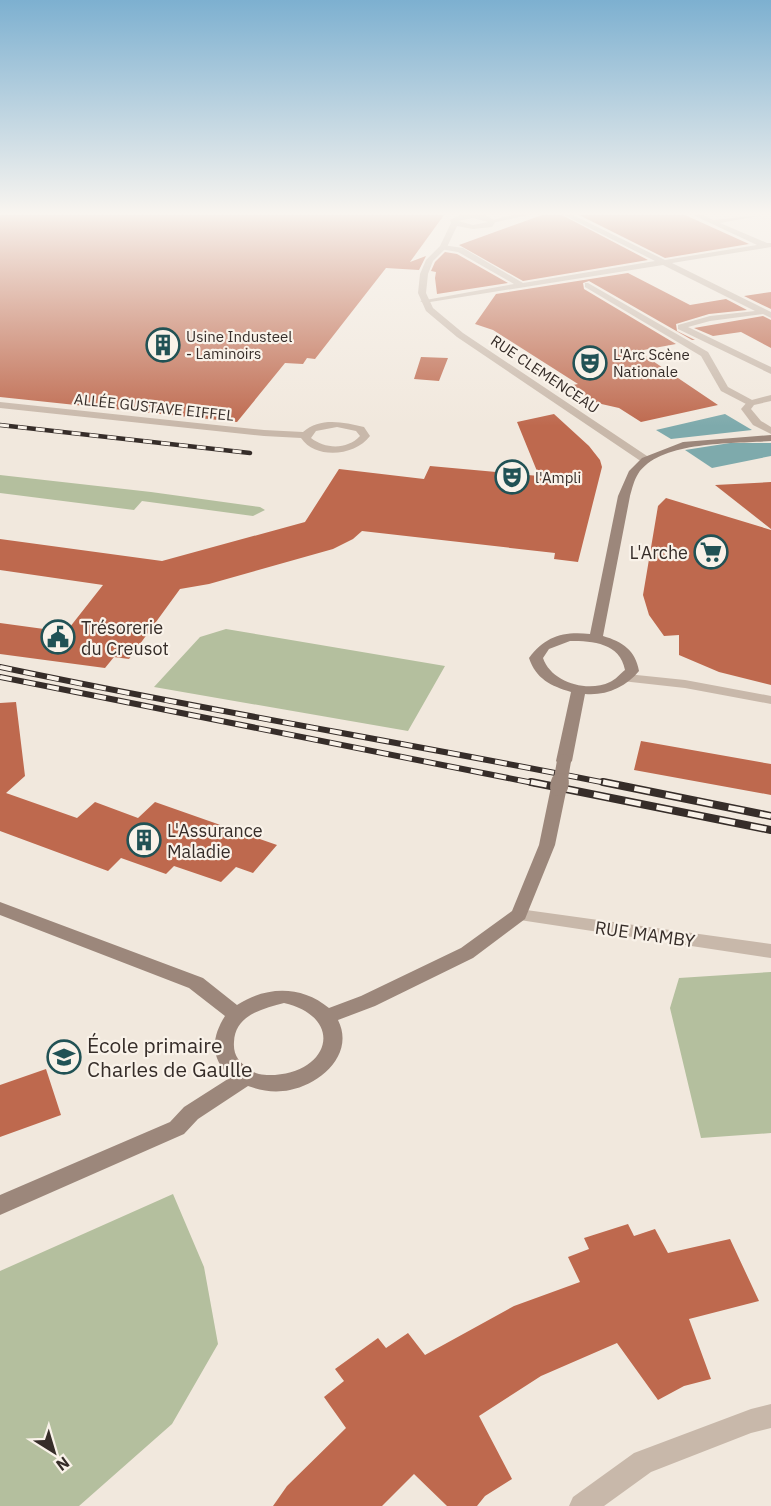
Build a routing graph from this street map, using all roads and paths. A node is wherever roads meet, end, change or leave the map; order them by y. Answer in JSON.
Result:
{"nodes":[{"id":1,"x":421,"y":285,"type":"edge"},
{"id":2,"x":520,"y":285,"type":"edge"},
{"id":3,"x":588,"y":285,"type":"dead end"},
{"id":4,"x":713,"y":285,"type":"edge"},
{"id":5,"x":721,"y":285,"type":"edge"},
{"id":6,"x":424,"y":301,"type":"junction"},
{"id":7,"x":769,"y":311,"type":"edge"},
{"id":8,"x":681,"y":327,"type":"junction"},
{"id":9,"x":664,"y":331,"type":"junction"},
{"id":10,"x":771,"y":370,"type":"edge"},
{"id":11,"x":771,"y":398,"type":"edge"},
{"id":12,"x":751,"y":403,"type":"junction"},
{"id":13,"x":0,"y":405,"type":"edge"},
{"id":14,"x":771,"y":431,"type":"edge"},
{"id":15,"x":305,"y":435,"type":"junction"},
{"id":16,"x":771,"y":438,"type":"edge"},
{"id":17,"x":646,"y":460,"type":"junction"},
{"id":18,"x":596,"y":638,"type":"junction"},
{"id":19,"x":627,"y":678,"type":"junction"},
{"id":20,"x":577,"y":697,"type":"junction"},
{"id":21,"x":771,"y":700,"type":"edge"},
{"id":22,"x":0,"y":908,"type":"edge"},
{"id":23,"x":519,"y":915,"type":"junction"},
{"id":24,"x":771,"y":951,"type":"edge"},
{"id":25,"x":235,"y":1014,"type":"junction"},
{"id":26,"x":327,"y":1017,"type":"junction"},
{"id":27,"x":245,"y":1078,"type":"junction"},
{"id":28,"x":0,"y":1205,"type":"edge"},
{"id":29,"x":771,"y":1416,"type":"edge"},
{"id":30,"x":582,"y":1506,"type":"edge"}],
"edges":[{"from":1,"to":6,"type":"street"},
{"from":2,"to":6,"type":"street"},
{"from":3,"to":9,"type":"street"},
{"from":4,"to":7,"type":"street"},
{"from":5,"to":7,"type":"street"},
{"from":6,"to":17,"type":"street","name":"RUE CLEMENCEAU"},
{"from":7,"to":8,"type":"street"},
{"from":8,"to":9,"type":"street"},
{"from":8,"to":10,"type":"street"},
{"from":9,"to":12,"type":"street"},
{"from":11,"to":12,"type":"street"},
{"from":12,"to":14,"type":"street"},
{"from":13,"to":15,"type":"street","name":"ALLÉE GUSTAVE EIFFEL"},
{"from":15,"to":15,"type":"street","name":"ALLÉE GUSTAVE EIFFEL"},
{"from":16,"to":17,"type":"main road"},
{"from":17,"to":18,"type":"main road"},
{"from":18,"to":19,"type":"main road"},
{"from":18,"to":20,"type":"main road"},
{"from":19,"to":20,"type":"main road"},
{"from":19,"to":21,"type":"street"},
{"from":20,"to":23,"type":"main road","bridge":true},
{"from":22,"to":25,"type":"main road"},
{"from":23,"to":24,"type":"street","name":"RUE MAMBY"},
{"from":23,"to":26,"type":"main road"},
{"from":25,"to":26,"type":"main road"},
{"from":25,"to":27,"type":"main road"},
{"from":26,"to":27,"type":"main road"},
{"from":27,"to":28,"type":"main road"},
{"from":29,"to":30,"type":"street"}]}
